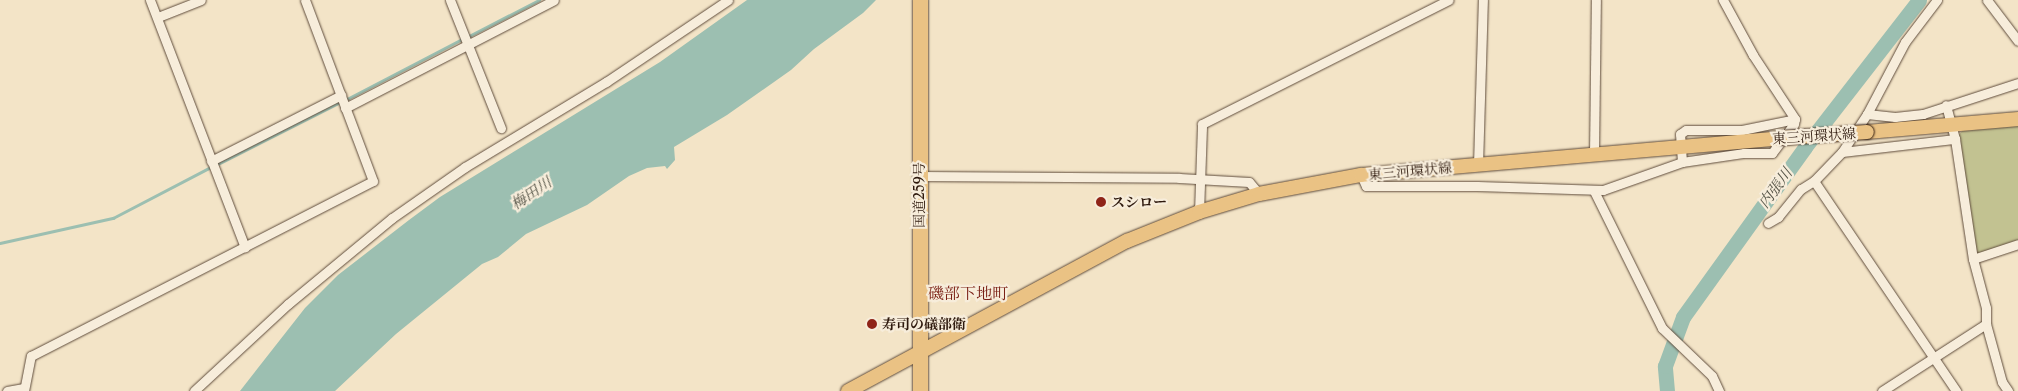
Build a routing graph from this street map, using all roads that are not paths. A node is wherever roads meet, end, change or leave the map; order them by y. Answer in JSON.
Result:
{"nodes":[{"id":1,"x":150,"y":0,"type":"edge"},
{"id":2,"x":201,"y":0,"type":"edge"},
{"id":3,"x":305,"y":0,"type":"edge"},
{"id":4,"x":450,"y":0,"type":"edge"},
{"id":5,"x":554,"y":0,"type":"edge"},
{"id":6,"x":728,"y":0,"type":"edge"},
{"id":7,"x":920,"y":0,"type":"edge"},
{"id":8,"x":1449,"y":0,"type":"edge"},
{"id":9,"x":1483,"y":0,"type":"edge"},
{"id":10,"x":1596,"y":0,"type":"edge"},
{"id":11,"x":1723,"y":0,"type":"edge"},
{"id":12,"x":1937,"y":0,"type":"edge"},
{"id":13,"x":1987,"y":0,"type":"edge"},
{"id":14,"x":158,"y":17,"type":"junction"},
{"id":15,"x":2017,"y":36,"type":"edge"},
{"id":16,"x":466,"y":40,"type":"junction"},
{"id":17,"x":2018,"y":82,"type":"edge"},
{"id":18,"x":343,"y":101,"type":"junction"},
{"id":19,"x":1946,"y":106,"type":"junction"},
{"id":20,"x":1867,"y":114,"type":"junction"},
{"id":21,"x":1795,"y":119,"type":"junction"},
{"id":22,"x":2018,"y":119,"type":"edge"},
{"id":23,"x":1952,"y":125,"type":"junction"},
{"id":24,"x":501,"y":128,"type":"dead end"},
{"id":25,"x":1955,"y":139,"type":"junction"},
{"id":26,"x":1680,"y":146,"type":"junction"},
{"id":27,"x":1842,"y":152,"type":"junction"},
{"id":28,"x":1594,"y":155,"type":"junction"},
{"id":29,"x":1682,"y":162,"type":"junction"},
{"id":30,"x":212,"y":165,"type":"junction"},
{"id":31,"x":1478,"y":165,"type":"junction"},
{"id":32,"x":1361,"y":175,"type":"junction"},
{"id":33,"x":919,"y":176,"type":"junction"},
{"id":34,"x":1199,"y":180,"type":"junction"},
{"id":35,"x":1814,"y":181,"type":"junction"},
{"id":36,"x":1594,"y":191,"type":"junction"},
{"id":37,"x":1259,"y":194,"type":"junction"},
{"id":38,"x":1199,"y":212,"type":"junction"},
{"id":39,"x":1768,"y":223,"type":"dead end"},
{"id":40,"x":2018,"y":244,"type":"edge"},
{"id":41,"x":245,"y":247,"type":"junction"},
{"id":42,"x":1973,"y":259,"type":"junction"},
{"id":43,"x":1986,"y":324,"type":"junction"},
{"id":44,"x":920,"y":352,"type":"junction"},
{"id":45,"x":1933,"y":358,"type":"junction"},
{"id":46,"x":24,"y":389,"type":"edge"},
{"id":47,"x":7,"y":391,"type":"edge"},
{"id":48,"x":194,"y":391,"type":"edge"},
{"id":49,"x":848,"y":391,"type":"edge"},
{"id":50,"x":920,"y":391,"type":"edge"},
{"id":51,"x":1718,"y":391,"type":"edge"},
{"id":52,"x":1882,"y":391,"type":"edge"},
{"id":53,"x":1956,"y":391,"type":"edge"},
{"id":54,"x":2008,"y":391,"type":"edge"}],
"edges":[{"from":1,"to":14,"type":"street"},
{"from":2,"to":14,"type":"street"},
{"from":3,"to":18,"type":"street"},
{"from":4,"to":16,"type":"street"},
{"from":5,"to":16,"type":"street"},
{"from":6,"to":48,"type":"street"},
{"from":7,"to":33,"type":"highway","name":"国道259号"},
{"from":8,"to":34,"type":"street"},
{"from":9,"to":31,"type":"street"},
{"from":10,"to":28,"type":"street"},
{"from":11,"to":21,"type":"street"},
{"from":12,"to":20,"type":"street"},
{"from":13,"to":15,"type":"street"},
{"from":14,"to":30,"type":"street"},
{"from":16,"to":18,"type":"street"},
{"from":16,"to":24,"type":"street"},
{"from":17,"to":19,"type":"street"},
{"from":18,"to":30,"type":"street"},
{"from":18,"to":41,"type":"street"},
{"from":19,"to":20,"type":"street"},
{"from":19,"to":23,"type":"street"},
{"from":20,"to":27,"type":"street"},
{"from":21,"to":26,"type":"street"},
{"from":21,"to":29,"type":"street"},
{"from":22,"to":23,"type":"main road","name":"東三河環状線"},
{"from":23,"to":25,"type":"street"},
{"from":23,"to":26,"type":"main road","name":"東三河環状線","bridge":true},
{"from":25,"to":27,"type":"street"},
{"from":25,"to":42,"type":"street"},
{"from":26,"to":28,"type":"main road","name":"東三河環状線"},
{"from":26,"to":29,"type":"street"},
{"from":27,"to":35,"type":"street"},
{"from":28,"to":31,"type":"main road","name":"東三河環状線"},
{"from":29,"to":36,"type":"street"},
{"from":30,"to":41,"type":"street"},
{"from":31,"to":32,"type":"main road","name":"東三河環状線"},
{"from":32,"to":36,"type":"street"},
{"from":32,"to":37,"type":"main road","name":"東三河環状線"},
{"from":33,"to":34,"type":"street"},
{"from":33,"to":44,"type":"highway","name":"国道259号"},
{"from":34,"to":37,"type":"street"},
{"from":34,"to":38,"type":"street"},
{"from":35,"to":39,"type":"street"},
{"from":35,"to":45,"type":"street"},
{"from":36,"to":51,"type":"street"},
{"from":37,"to":38,"type":"main road","name":"東三河環状線"},
{"from":38,"to":44,"type":"main road","name":"東三河環状線"},
{"from":40,"to":42,"type":"street"},
{"from":41,"to":46,"type":"street"},
{"from":42,"to":43,"type":"street"},
{"from":43,"to":45,"type":"street"},
{"from":43,"to":54,"type":"street"},
{"from":44,"to":49,"type":"main road","name":"東三河環状線"},
{"from":44,"to":50,"type":"highway","name":"国道259号"},
{"from":45,"to":52,"type":"street"},
{"from":45,"to":53,"type":"street"},
{"from":46,"to":47,"type":"street"}]}
